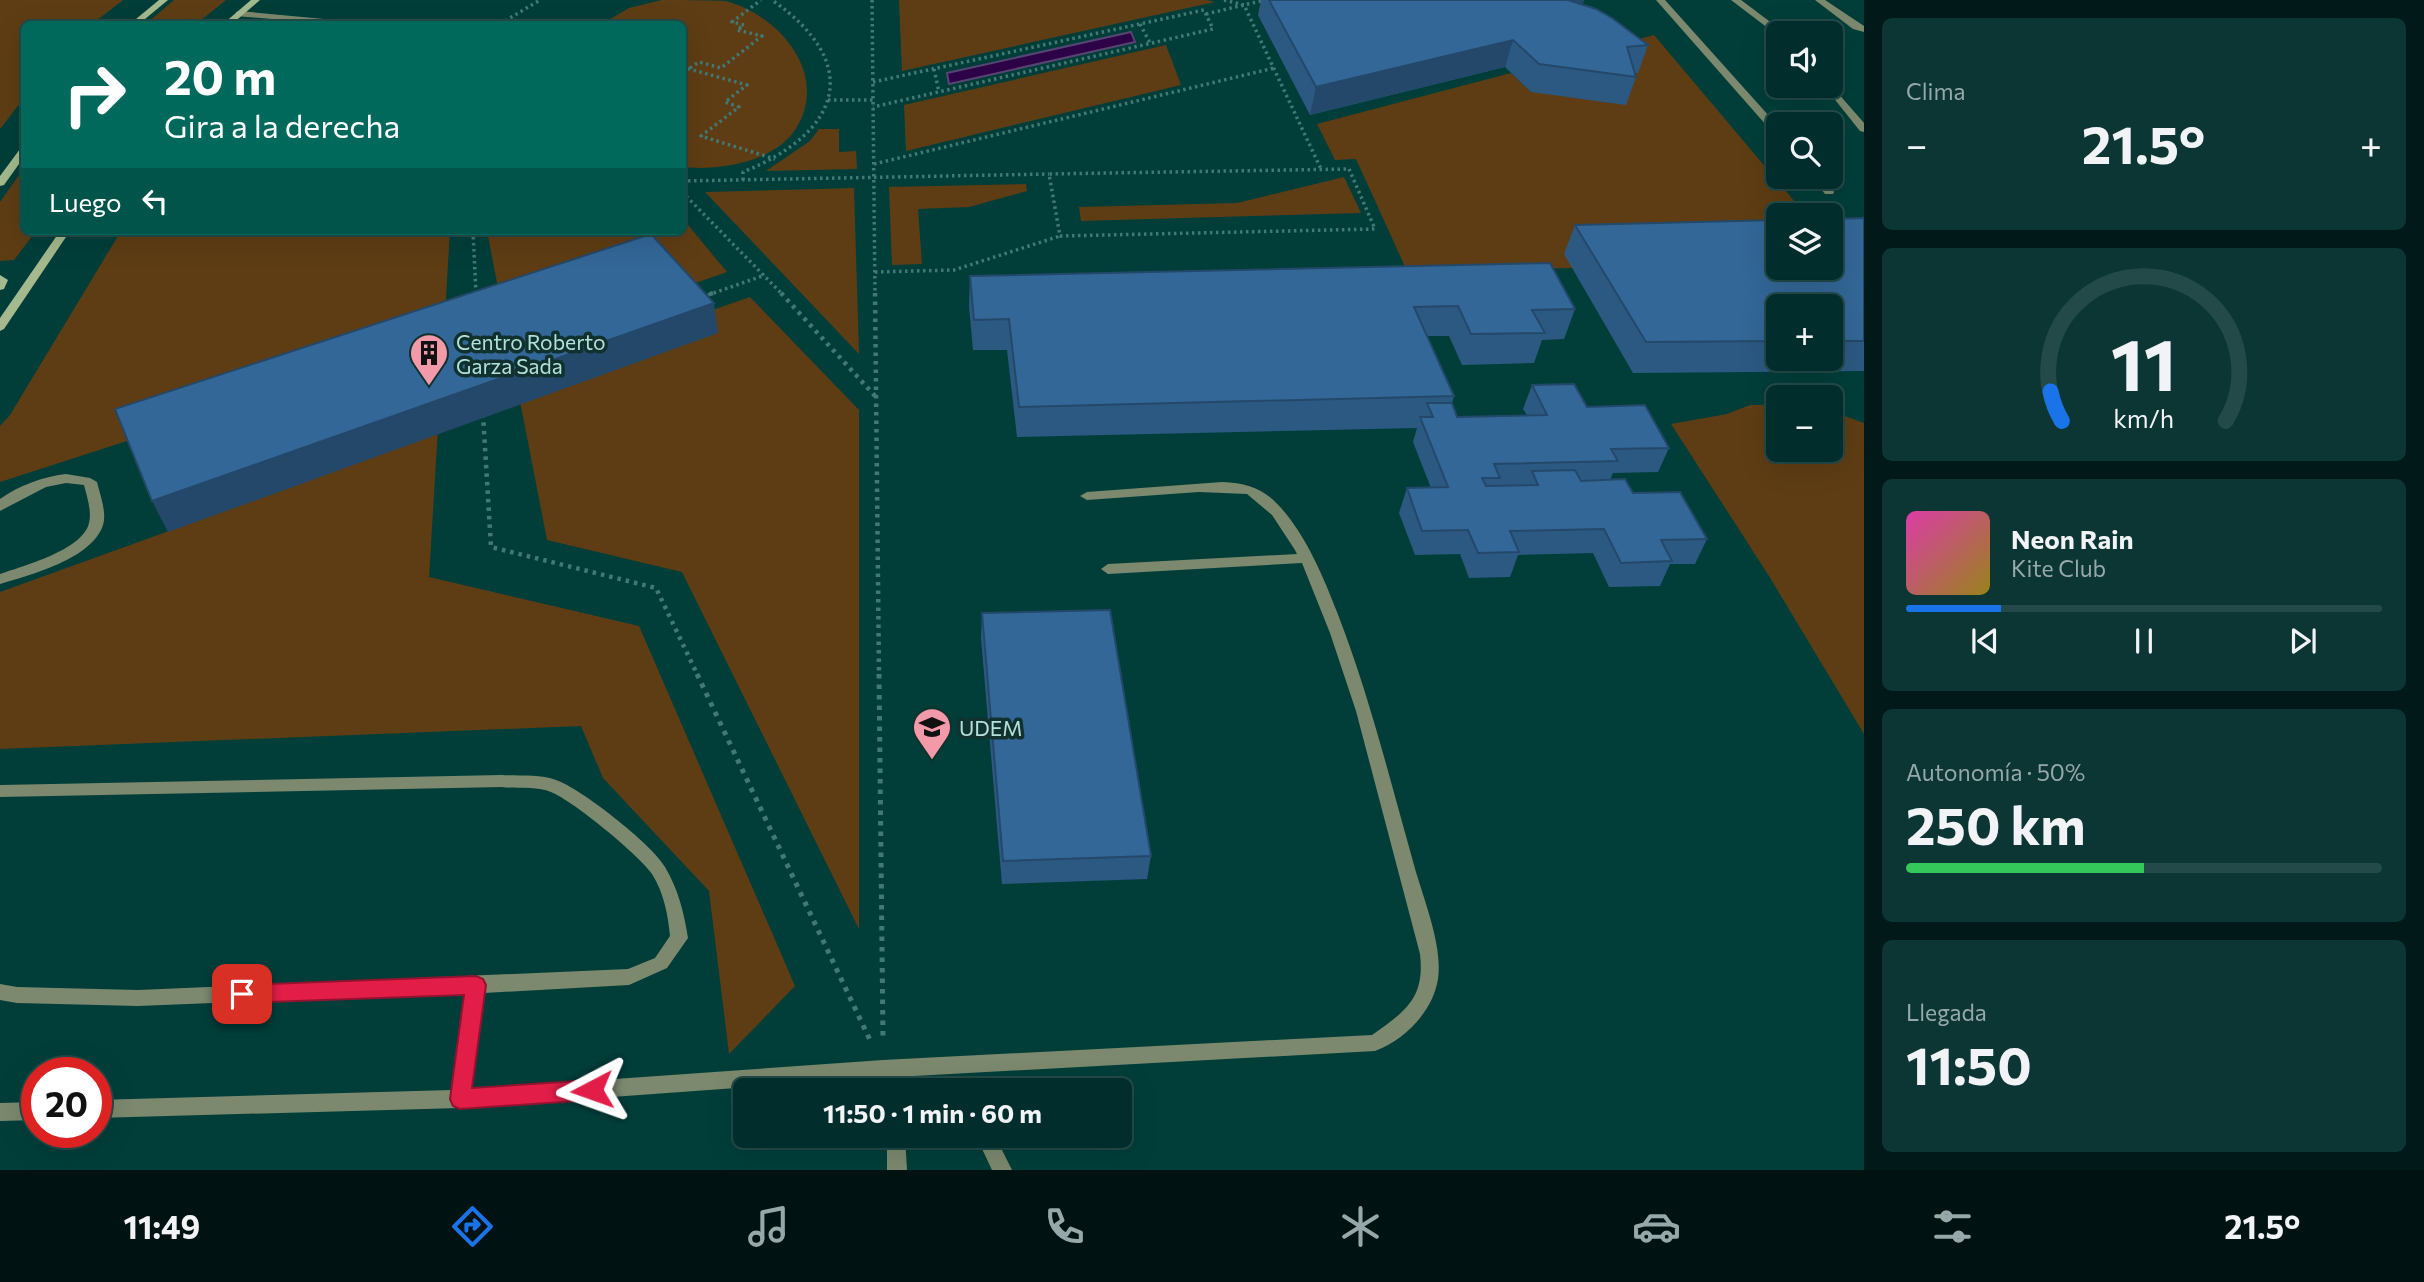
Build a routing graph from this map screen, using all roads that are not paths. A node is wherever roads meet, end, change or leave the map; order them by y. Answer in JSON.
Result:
{"nodes":[{"id":1,"x":164,"y":0,"type":"edge"},
{"id":2,"x":256,"y":0,"type":"edge"},
{"id":3,"x":1660,"y":0,"type":"edge"},
{"id":4,"x":1735,"y":0,"type":"edge"},
{"id":5,"x":1827,"y":2,"type":"edge"},
{"id":6,"x":239,"y":14,"type":"junction"},
{"id":7,"x":138,"y":21,"type":"edge"},
{"id":8,"x":231,"y":21,"type":"edge"},
{"id":9,"x":313,"y":21,"type":"edge"},
{"id":10,"x":1766,"y":23,"type":"edge"},
{"id":11,"x":1861,"y":26,"type":"edge"},
{"id":12,"x":1864,"y":35,"type":"edge"},
{"id":13,"x":1839,"y":98,"type":"edge"},
{"id":14,"x":1766,"y":119,"type":"edge"},
{"id":15,"x":1864,"y":129,"type":"edge"},
{"id":16,"x":21,"y":155,"type":"edge"},
{"id":17,"x":0,"y":183,"type":"edge"},
{"id":18,"x":1826,"y":189,"type":"edge"},
{"id":19,"x":1829,"y":192,"type":"dead end"},
{"id":20,"x":62,"y":235,"type":"edge"},
{"id":21,"x":0,"y":278,"type":"edge"},
{"id":22,"x":0,"y":287,"type":"edge"},
{"id":23,"x":0,"y":327,"type":"edge"},
{"id":24,"x":1087,"y":496,"type":"dead end"},
{"id":25,"x":0,"y":506,"type":"edge"},
{"id":26,"x":1306,"y":558,"type":"junction"},
{"id":27,"x":1108,"y":569,"type":"dead end"},
{"id":28,"x":0,"y":579,"type":"edge"},
{"id":29,"x":0,"y":791,"type":"edge"},
{"id":30,"x":476,"y":985,"type":"junction"},
{"id":31,"x":0,"y":992,"type":"edge"},
{"id":32,"x":883,"y":1069,"type":"junction"},
{"id":33,"x":885,"y":1078,"type":"edge"},
{"id":34,"x":900,"y":1078,"type":"edge"},
{"id":35,"x":460,"y":1099,"type":"junction"},
{"id":36,"x":112,"y":1109,"type":"edge"},
{"id":37,"x":21,"y":1111,"type":"edge"},
{"id":38,"x":0,"y":1112,"type":"edge"},
{"id":39,"x":896,"y":1148,"type":"edge"},
{"id":40,"x":991,"y":1148,"type":"edge"},
{"id":41,"x":897,"y":1170,"type":"edge"},
{"id":42,"x":1002,"y":1170,"type":"edge"}],
"edges":[{"from":1,"to":7,"type":"main road"},
{"from":2,"to":6,"type":"main road"},
{"from":3,"to":14,"type":"lane"},
{"from":4,"to":10,"type":"lane"},
{"from":5,"to":11,"type":"lane"},
{"from":6,"to":8,"type":"main road"},
{"from":6,"to":9,"type":"lane"},
{"from":11,"to":12,"type":"lane"},
{"from":13,"to":15,"type":"lane"},
{"from":16,"to":17,"type":"main road"},
{"from":18,"to":19,"type":"lane"},
{"from":20,"to":23,"type":"main road"},
{"from":21,"to":22,"type":"main road"},
{"from":24,"to":26,"type":"lane"},
{"from":25,"to":28,"type":"lane"},
{"from":26,"to":27,"type":"lane"},
{"from":26,"to":32,"type":"lane"},
{"from":29,"to":30,"type":"lane"},
{"from":30,"to":31,"type":"lane"},
{"from":30,"to":35,"type":"lane"},
{"from":32,"to":33,"type":"lane"},
{"from":32,"to":34,"type":"lane"},
{"from":32,"to":35,"type":"lane"},
{"from":35,"to":36,"type":"lane"},
{"from":37,"to":38,"type":"lane"},
{"from":39,"to":41,"type":"lane"},
{"from":40,"to":42,"type":"lane"}]}
